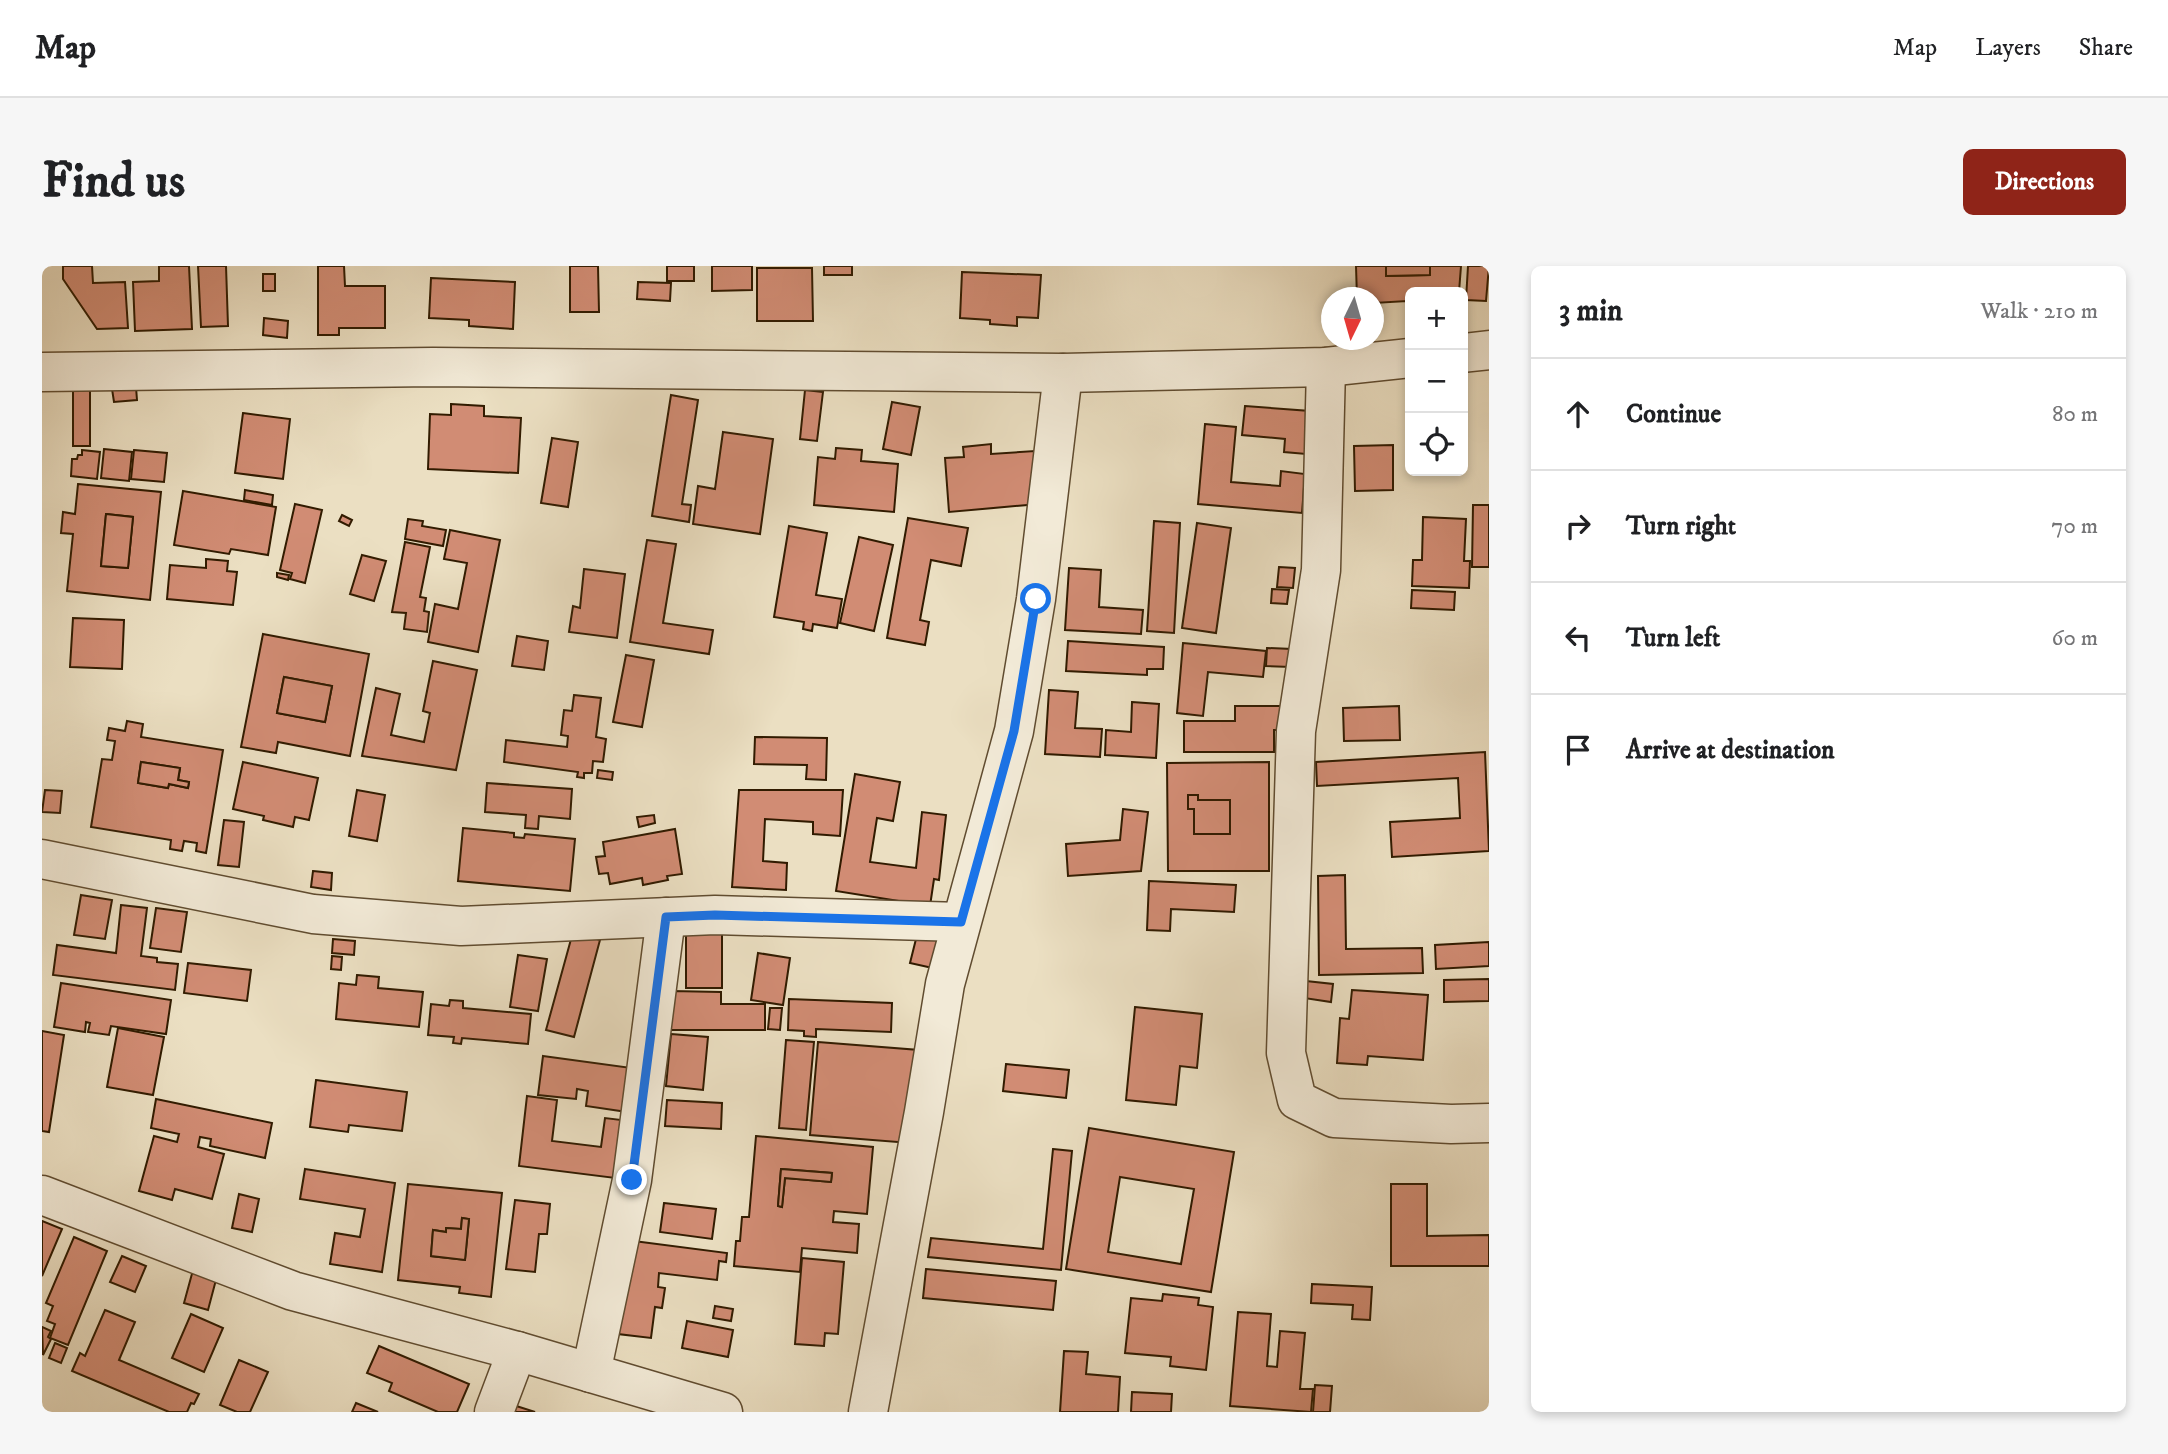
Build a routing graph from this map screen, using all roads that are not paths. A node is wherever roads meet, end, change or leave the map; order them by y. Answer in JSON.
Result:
{"nodes":[{"id":1,"x":1489,"y":350,"type":"edge"},
{"id":2,"x":1468,"y":352,"type":"edge"},
{"id":3,"x":1405,"y":359,"type":"edge"},
{"id":4,"x":1326,"y":367,"type":"junction"},
{"id":5,"x":42,"y":372,"type":"edge"},
{"id":6,"x":1063,"y":373,"type":"junction"},
{"id":7,"x":42,"y":859,"type":"edge"},
{"id":8,"x":666,"y":917,"type":"junction"},
{"id":9,"x":961,"y":922,"type":"junction"},
{"id":10,"x":1489,"y":1123,"type":"edge"},
{"id":11,"x":42,"y":1195,"type":"edge"},
{"id":12,"x":516,"y":1351,"type":"junction"},
{"id":13,"x":591,"y":1373,"type":"junction"},
{"id":14,"x":494,"y":1412,"type":"edge"},
{"id":15,"x":723,"y":1412,"type":"edge"},
{"id":16,"x":867,"y":1412,"type":"edge"}],
"edges":[{"from":1,"to":2,"type":"street"},
{"from":3,"to":4,"type":"street"},
{"from":4,"to":6,"type":"street"},
{"from":4,"to":10,"type":"street"},
{"from":5,"to":6,"type":"street"},
{"from":6,"to":9,"type":"street"},
{"from":7,"to":8,"type":"street"},
{"from":8,"to":9,"type":"street"},
{"from":8,"to":13,"type":"street"},
{"from":9,"to":16,"type":"street"},
{"from":11,"to":12,"type":"street"},
{"from":12,"to":13,"type":"street"},
{"from":12,"to":14,"type":"street"},
{"from":13,"to":15,"type":"street"}]}
